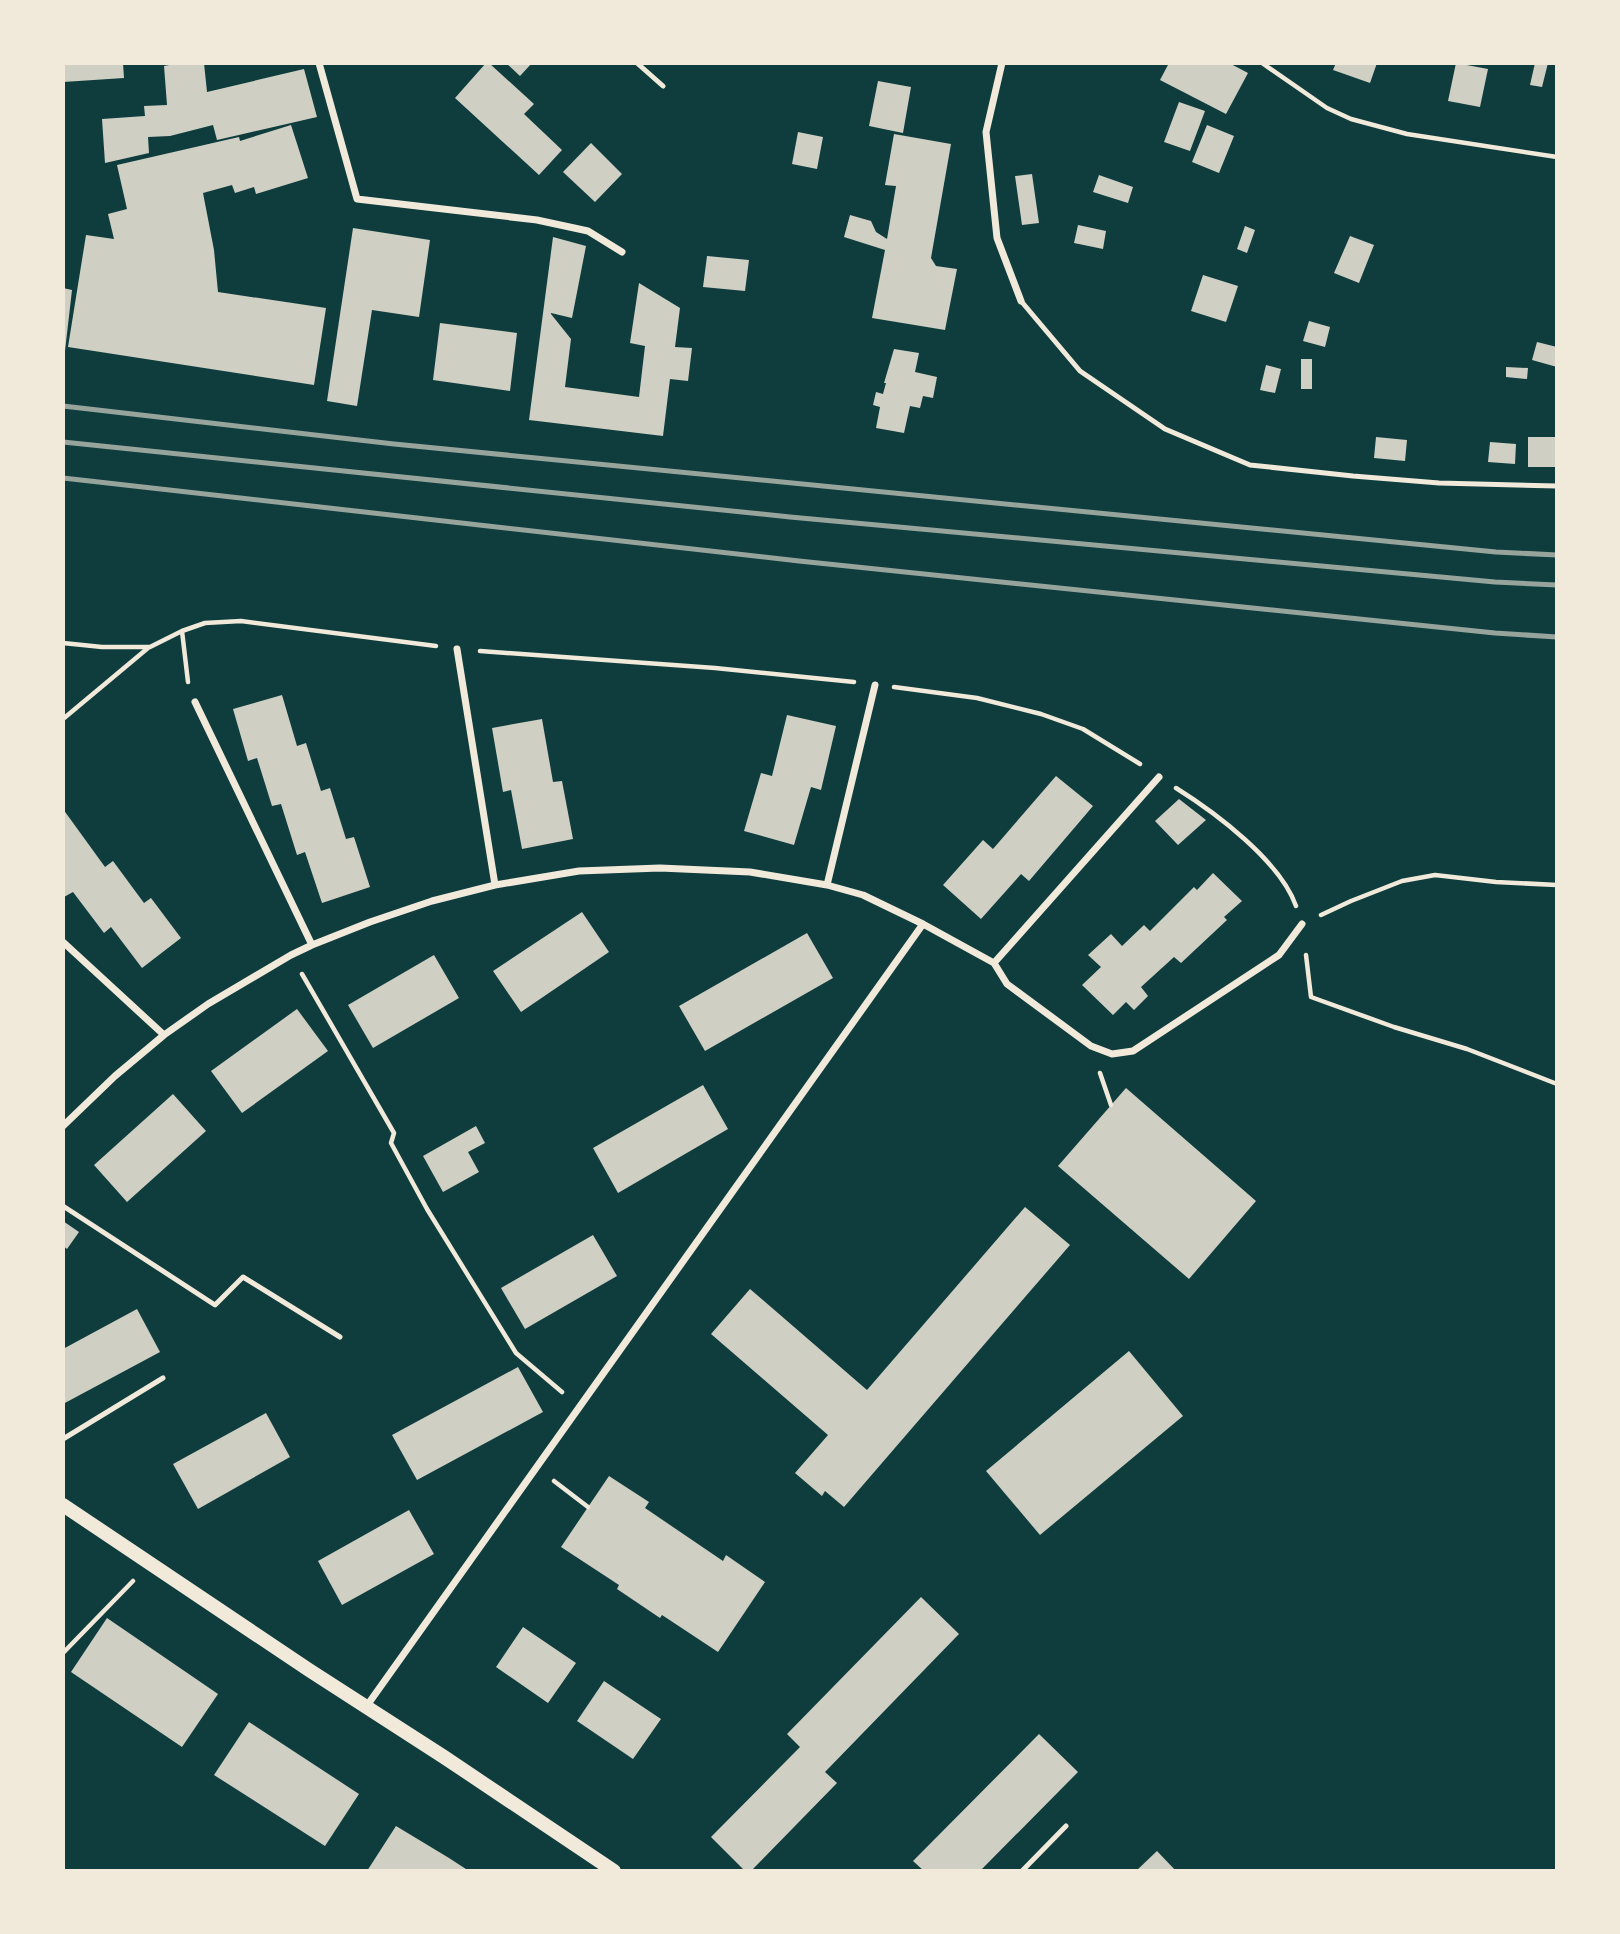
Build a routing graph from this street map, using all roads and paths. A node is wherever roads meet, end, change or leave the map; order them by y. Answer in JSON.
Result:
{"nodes":[{"id":1,"x":319,"y":63,"type":"edge"},
{"id":2,"x":637,"y":63,"type":"edge"},
{"id":3,"x":1002,"y":63,"type":"edge"},
{"id":4,"x":1262,"y":63,"type":"edge"},
{"id":5,"x":663,"y":86,"type":"dead end"},
{"id":6,"x":1557,"y":157,"type":"edge"},
{"id":7,"x":622,"y":252,"type":"dead end"},
{"id":8,"x":1021,"y":301,"type":"joint"},
{"id":9,"x":1557,"y":486,"type":"edge"},
{"id":10,"x":181,"y":631,"type":"junction"},
{"id":11,"x":63,"y":643,"type":"edge"},
{"id":12,"x":150,"y":647,"type":"junction"},
{"id":13,"x":457,"y":649,"type":"junction"},
{"id":14,"x":875,"y":685,"type":"junction"},
{"id":15,"x":195,"y":702,"type":"joint"},
{"id":16,"x":63,"y":719,"type":"edge"},
{"id":17,"x":1159,"y":777,"type":"junction"},
{"id":18,"x":495,"y":885,"type":"junction"},
{"id":19,"x":827,"y":885,"type":"junction"},
{"id":20,"x":1557,"y":885,"type":"edge"},
{"id":21,"x":1302,"y":924,"type":"junction"},
{"id":22,"x":923,"y":925,"type":"junction"},
{"id":23,"x":63,"y":942,"type":"edge"},
{"id":24,"x":312,"y":945,"type":"junction"},
{"id":25,"x":291,"y":955,"type":"junction"},
{"id":26,"x":994,"y":962,"type":"junction"},
{"id":27,"x":164,"y":1035,"type":"junction"},
{"id":28,"x":1557,"y":1084,"type":"edge"},
{"id":29,"x":63,"y":1126,"type":"edge"},
{"id":30,"x":63,"y":1206,"type":"edge"},
{"id":31,"x":340,"y":1337,"type":"dead end"},
{"id":32,"x":163,"y":1378,"type":"dead end"},
{"id":33,"x":580,"y":1407,"type":"junction"},
{"id":34,"x":63,"y":1439,"type":"edge"},
{"id":35,"x":536,"y":1468,"type":"junction"},
{"id":36,"x":63,"y":1505,"type":"edge"},
{"id":37,"x":588,"y":1507,"type":"dead end"},
{"id":38,"x":128,"y":1587,"type":"dead end"},
{"id":39,"x":63,"y":1653,"type":"edge"},
{"id":40,"x":366,"y":1708,"type":"junction"},
{"id":41,"x":1066,"y":1826,"type":"dead end"},
{"id":42,"x":614,"y":1871,"type":"edge"},
{"id":43,"x":1022,"y":1871,"type":"edge"}],
"edges":[{"from":1,"to":7,"type":"street"},
{"from":2,"to":5,"type":"lane"},
{"from":3,"to":8,"type":"street"},
{"from":4,"to":6,"type":"path"},
{"from":8,"to":9,"type":"lane"},
{"from":10,"to":12,"type":"path"},
{"from":10,"to":13,"type":"path"},
{"from":10,"to":15,"type":"path"},
{"from":11,"to":12,"type":"path"},
{"from":12,"to":16,"type":"path"},
{"from":13,"to":14,"type":"path"},
{"from":13,"to":18,"type":"street"},
{"from":14,"to":17,"type":"path"},
{"from":14,"to":19,"type":"street"},
{"from":15,"to":24,"type":"street"},
{"from":17,"to":21,"type":"path"},
{"from":17,"to":26,"type":"street"},
{"from":18,"to":19,"type":"street"},
{"from":18,"to":24,"type":"street"},
{"from":19,"to":22,"type":"street"},
{"from":20,"to":21,"type":"path"},
{"from":21,"to":26,"type":"street"},
{"from":21,"to":28,"type":"path"},
{"from":22,"to":26,"type":"street"},
{"from":22,"to":33,"type":"street"},
{"from":23,"to":27,"type":"street"},
{"from":24,"to":25,"type":"street"},
{"from":25,"to":27,"type":"street"},
{"from":25,"to":33,"type":"path"},
{"from":27,"to":29,"type":"street"},
{"from":30,"to":31,"type":"lane"},
{"from":32,"to":34,"type":"lane"},
{"from":33,"to":35,"type":"street"},
{"from":35,"to":37,"type":"path"},
{"from":35,"to":40,"type":"street"},
{"from":36,"to":40,"type":"main road"},
{"from":38,"to":39,"type":"path"},
{"from":40,"to":42,"type":"main road"},
{"from":41,"to":43,"type":"lane"}]}
